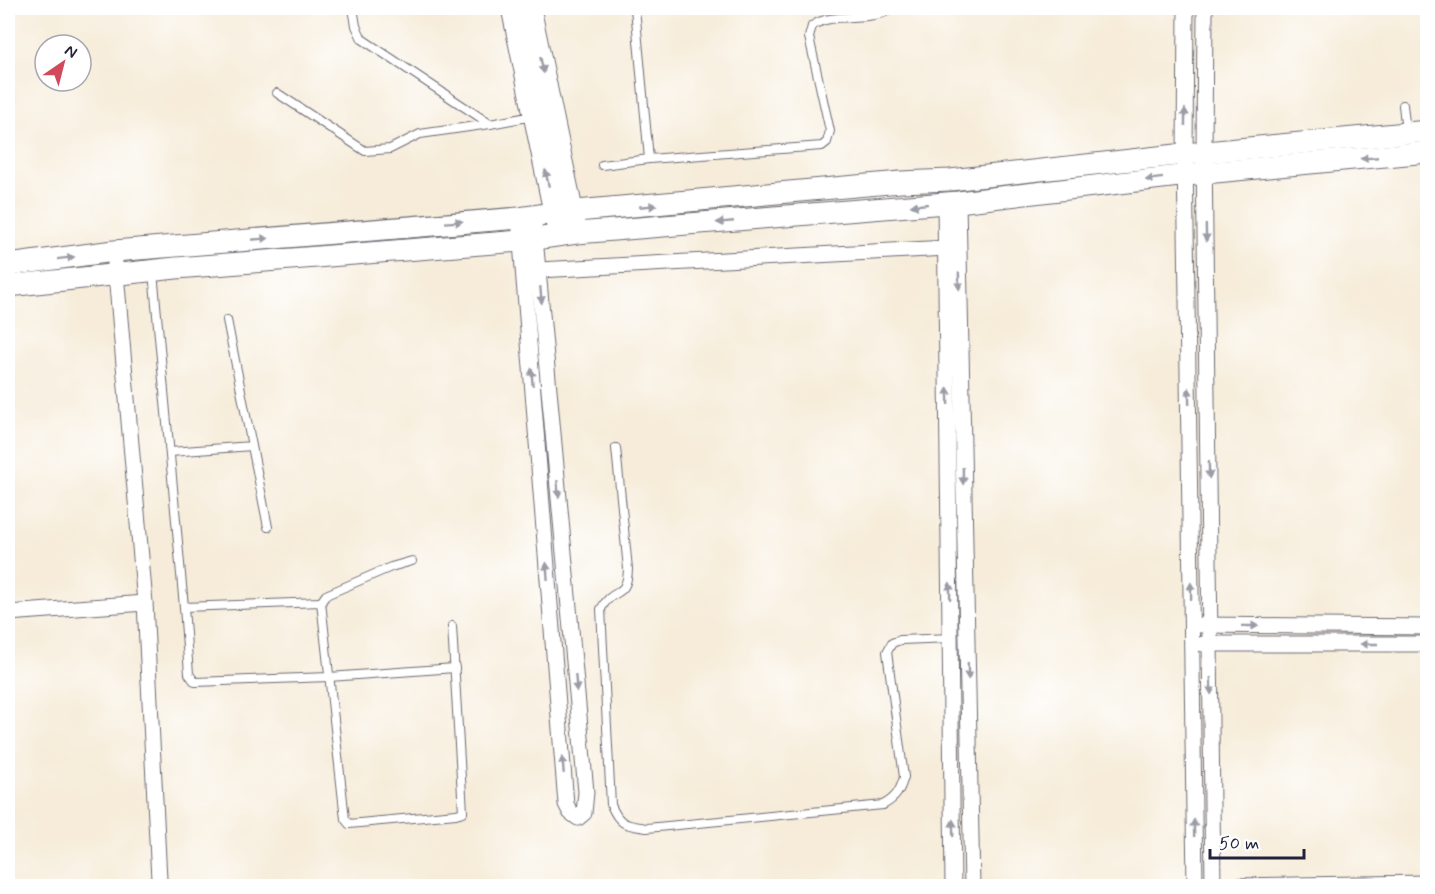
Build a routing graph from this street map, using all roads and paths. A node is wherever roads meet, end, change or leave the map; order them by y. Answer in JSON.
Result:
{"nodes":[{"id":1,"x":353,"y":8,"type":"edge"},
{"id":2,"x":512,"y":8,"type":"edge"},
{"id":3,"x":530,"y":8,"type":"edge"},
{"id":4,"x":635,"y":8,"type":"edge"},
{"id":5,"x":893,"y":8,"type":"edge"},
{"id":6,"x":1186,"y":8,"type":"edge"},
{"id":7,"x":1205,"y":8,"type":"edge"},
{"id":8,"x":277,"y":93,"type":"dead end"},
{"id":9,"x":1403,"y":105,"type":"dead end"},
{"id":10,"x":535,"y":116,"type":"junction"},
{"id":11,"x":490,"y":124,"type":"junction"},
{"id":12,"x":1428,"y":131,"type":"edge"},
{"id":13,"x":1414,"y":146,"type":"edge"},
{"id":14,"x":650,"y":159,"type":"junction"},
{"id":15,"x":1195,"y":164,"type":"junction"},
{"id":16,"x":602,"y":165,"type":"dead end"},
{"id":17,"x":951,"y":202,"type":"junction"},
{"id":18,"x":564,"y":212,"type":"junction"},
{"id":19,"x":526,"y":217,"type":"junction"},
{"id":20,"x":568,"y":234,"type":"junction"},
{"id":21,"x":529,"y":240,"type":"junction"},
{"id":22,"x":947,"y":248,"type":"junction"},
{"id":23,"x":114,"y":251,"type":"junction"},
{"id":24,"x":8,"y":265,"type":"edge"},
{"id":25,"x":152,"y":270,"type":"junction"},
{"id":26,"x":539,"y":270,"type":"junction"},
{"id":27,"x":116,"y":275,"type":"junction"},
{"id":28,"x":8,"y":286,"type":"edge"},
{"id":29,"x":227,"y":320,"type":"dead end"},
{"id":30,"x":252,"y":446,"type":"junction"},
{"id":31,"x":616,"y":448,"type":"dead end"},
{"id":32,"x":170,"y":452,"type":"junction"},
{"id":33,"x":268,"y":527,"type":"dead end"},
{"id":34,"x":412,"y":561,"type":"dead end"},
{"id":35,"x":321,"y":602,"type":"junction"},
{"id":36,"x":145,"y":603,"type":"junction"},
{"id":37,"x":184,"y":607,"type":"junction"},
{"id":38,"x":8,"y":612,"type":"edge"},
{"id":39,"x":1192,"y":625,"type":"junction"},
{"id":40,"x":1210,"y":625,"type":"junction"},
{"id":41,"x":452,"y":626,"type":"dead end"},
{"id":42,"x":1428,"y":627,"type":"edge"},
{"id":43,"x":950,"y":638,"type":"junction"},
{"id":44,"x":967,"y":638,"type":"junction"},
{"id":45,"x":1192,"y":644,"type":"junction"},
{"id":46,"x":1210,"y":644,"type":"junction"},
{"id":47,"x":1428,"y":644,"type":"edge"},
{"id":48,"x":455,"y":668,"type":"junction"},
{"id":49,"x":329,"y":677,"type":"junction"},
{"id":50,"x":159,"y":879,"type":"dead end"},
{"id":51,"x":1428,"y":883,"type":"edge"},
{"id":52,"x":953,"y":886,"type":"edge"},
{"id":53,"x":972,"y":886,"type":"edge"},
{"id":54,"x":1195,"y":886,"type":"edge"},
{"id":55,"x":1213,"y":886,"type":"edge"},
{"id":56,"x":1234,"y":886,"type":"edge"}],
"edges":[{"from":1,"to":11,"type":"lane"},
{"from":2,"to":10,"type":"street"},
{"from":3,"to":18,"type":"street","one_way":true},
{"from":4,"to":14,"type":"lane"},
{"from":5,"to":14,"type":"lane"},
{"from":15,"to":6,"type":"street","one_way":true},
{"from":7,"to":15,"type":"street"},
{"from":8,"to":11,"type":"lane"},
{"from":9,"to":13,"type":"lane"},
{"from":10,"to":11,"type":"lane"},
{"from":18,"to":10,"type":"street","one_way":true},
{"from":12,"to":13,"type":"street"},
{"from":13,"to":15,"type":"street"},
{"from":14,"to":16,"type":"lane"},
{"from":15,"to":17,"type":"street","one_way":true},
{"from":18,"to":15,"type":"street","one_way":true},
{"from":39,"to":15,"type":"street","one_way":true},
{"from":15,"to":40,"type":"street","one_way":true},
{"from":17,"to":20,"type":"street","one_way":true},
{"from":17,"to":22,"type":"street"},
{"from":17,"to":44,"type":"street","one_way":true},
{"from":18,"to":19,"type":"street"},
{"from":18,"to":20,"type":"street"},
{"from":19,"to":21,"type":"street"},
{"from":23,"to":19,"type":"street","one_way":true},
{"from":20,"to":21,"type":"street"},
{"from":21,"to":25,"type":"street"},
{"from":21,"to":26,"type":"street"},
{"from":26,"to":21,"type":"street","one_way":true},
{"from":22,"to":26,"type":"street"},
{"from":43,"to":22,"type":"street","one_way":true},
{"from":24,"to":23,"type":"street","one_way":true},
{"from":23,"to":27,"type":"street"},
{"from":25,"to":27,"type":"street"},
{"from":25,"to":32,"type":"lane"},
{"from":27,"to":28,"type":"street"},
{"from":27,"to":36,"type":"street"},
{"from":29,"to":30,"type":"lane"},
{"from":30,"to":32,"type":"lane"},
{"from":30,"to":33,"type":"lane"},
{"from":31,"to":43,"type":"lane"},
{"from":32,"to":37,"type":"lane"},
{"from":34,"to":35,"type":"lane"},
{"from":35,"to":37,"type":"lane"},
{"from":35,"to":49,"type":"lane"},
{"from":36,"to":38,"type":"street"},
{"from":36,"to":50,"type":"street"},
{"from":37,"to":49,"type":"lane"},
{"from":39,"to":40,"type":"street"},
{"from":39,"to":45,"type":"street"},
{"from":40,"to":42,"type":"street","one_way":true},
{"from":40,"to":46,"type":"street"},
{"from":41,"to":48,"type":"lane"},
{"from":43,"to":44,"type":"lane"},
{"from":52,"to":43,"type":"street","one_way":true},
{"from":44,"to":53,"type":"street","one_way":true},
{"from":45,"to":46,"type":"street"},
{"from":54,"to":45,"type":"street","one_way":true},
{"from":47,"to":46,"type":"street","one_way":true},
{"from":46,"to":55,"type":"street","one_way":true},
{"from":48,"to":49,"type":"lane"},
{"from":48,"to":49,"type":"lane"},
{"from":51,"to":56,"type":"street"}]}
